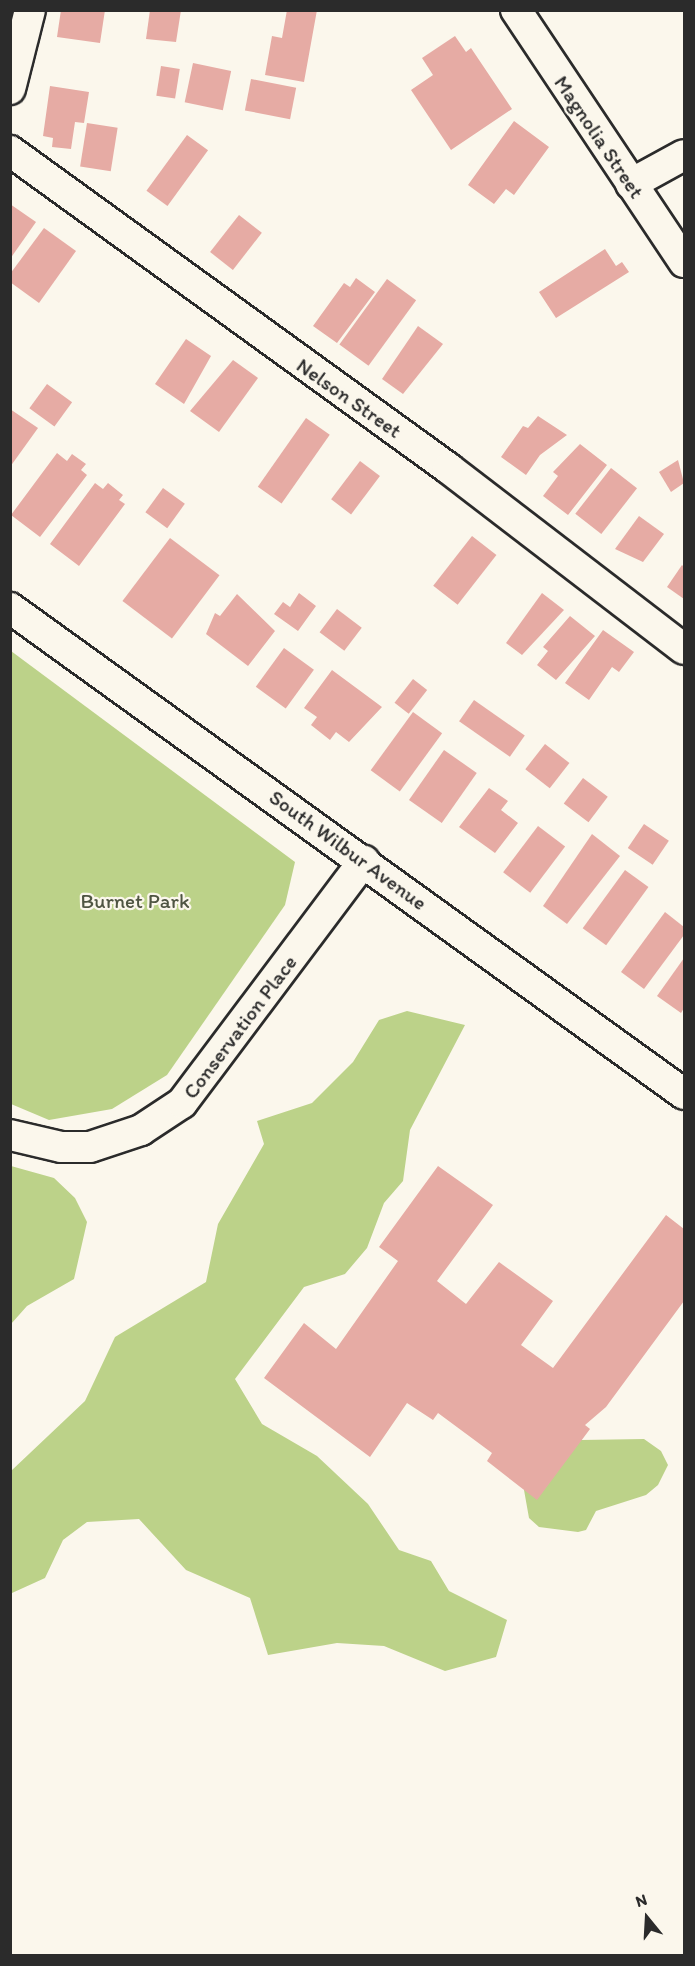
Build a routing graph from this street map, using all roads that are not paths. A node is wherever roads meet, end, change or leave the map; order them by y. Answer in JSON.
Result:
{"nodes":[{"id":1,"x":30,"y":10,"type":"edge"},
{"id":2,"x":516,"y":10,"type":"edge"},
{"id":3,"x":10,"y":89,"type":"edge"},
{"id":4,"x":10,"y":151,"type":"edge"},
{"id":5,"x":684,"y":155,"type":"edge"},
{"id":6,"x":631,"y":184,"type":"junction"},
{"id":7,"x":684,"y":262,"type":"edge"},
{"id":8,"x":10,"y":608,"type":"edge"},
{"id":9,"x":684,"y":649,"type":"edge"},
{"id":10,"x":364,"y":861,"type":"junction"},
{"id":11,"x":684,"y":1094,"type":"edge"},
{"id":12,"x":10,"y":1135,"type":"edge"}],
"edges":[{"from":1,"to":3,"type":"street"},
{"from":2,"to":6,"type":"street","name":"Magnolia Street"},
{"from":4,"to":9,"type":"street","name":"Nelson Street"},
{"from":5,"to":6,"type":"street"},
{"from":6,"to":7,"type":"street","name":"Magnolia Street"},
{"from":8,"to":10,"type":"street","name":"South Wilbur Avenue"},
{"from":10,"to":11,"type":"street","name":"South Wilbur Avenue"},
{"from":10,"to":12,"type":"street","name":"Conservation Place"}]}
